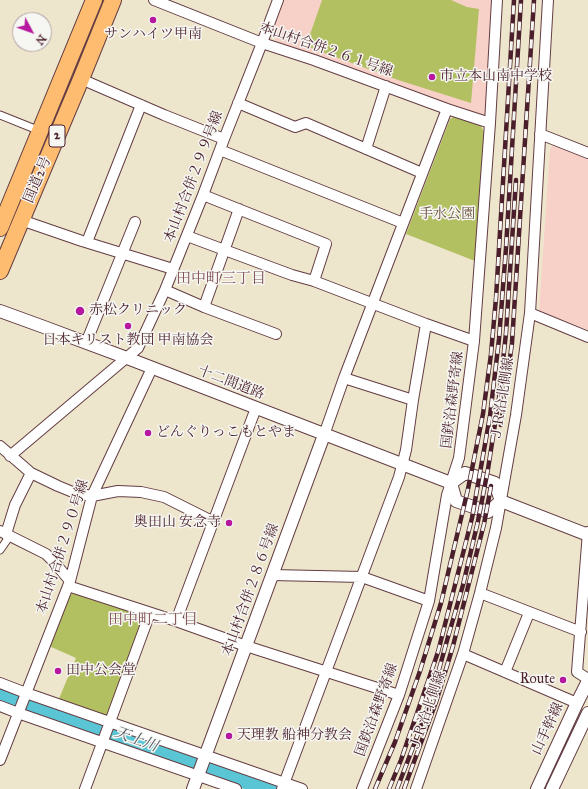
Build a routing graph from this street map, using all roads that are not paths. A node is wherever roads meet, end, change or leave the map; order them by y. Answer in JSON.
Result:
{"nodes":[{"id":1,"x":94,"y":0,"type":"edge"},
{"id":2,"x":113,"y":0,"type":"edge"},
{"id":3,"x":154,"y":0,"type":"edge"},
{"id":4,"x":278,"y":0,"type":"edge"},
{"id":5,"x":497,"y":0,"type":"edge"},
{"id":6,"x":548,"y":0,"type":"edge"},
{"id":7,"x":262,"y":43,"type":"junction"},
{"id":8,"x":81,"y":80,"type":"junction"},
{"id":9,"x":386,"y":86,"type":"junction"},
{"id":10,"x":238,"y":103,"type":"junction"},
{"id":11,"x":141,"y":105,"type":"junction"},
{"id":12,"x":447,"y":109,"type":"junction"},
{"id":13,"x":0,"y":115,"type":"edge"},
{"id":14,"x":490,"y":123,"type":"junction"},
{"id":15,"x":40,"y":131,"type":"junction"},
{"id":16,"x":540,"y":134,"type":"junction"},
{"id":17,"x":57,"y":136,"type":"junction"},
{"id":18,"x":224,"y":139,"type":"junction"},
{"id":19,"x":366,"y":149,"type":"junction"},
{"id":20,"x":220,"y":150,"type":"junction"},
{"id":21,"x":588,"y":153,"type":"edge"},
{"id":22,"x":422,"y":173,"type":"junction"},
{"id":23,"x":203,"y":194,"type":"junction"},
{"id":24,"x":239,"y":209,"type":"junction"},
{"id":25,"x":21,"y":220,"type":"junction"},
{"id":26,"x":135,"y":222,"type":"dead end"},
{"id":27,"x":403,"y":223,"type":"junction"},
{"id":28,"x":0,"y":228,"type":"edge"},
{"id":29,"x":187,"y":236,"type":"junction"},
{"id":30,"x":87,"y":242,"type":"junction"},
{"id":31,"x":225,"y":250,"type":"junction"},
{"id":32,"x":122,"y":253,"type":"junction"},
{"id":33,"x":173,"y":270,"type":"junction"},
{"id":34,"x":0,"y":271,"type":"edge"},
{"id":35,"x":314,"y":282,"type":"junction"},
{"id":36,"x":165,"y":290,"type":"junction"},
{"id":37,"x":372,"y":304,"type":"junction"},
{"id":38,"x":204,"y":307,"type":"junction"},
{"id":39,"x":0,"y":311,"type":"edge"},
{"id":40,"x":530,"y":313,"type":"junction"},
{"id":41,"x":426,"y":324,"type":"junction"},
{"id":42,"x":276,"y":334,"type":"dead end"},
{"id":43,"x":588,"y":337,"type":"edge"},
{"id":44,"x":474,"y":341,"type":"junction"},
{"id":45,"x":86,"y":343,"type":"junction"},
{"id":46,"x":127,"y":358,"type":"junction"},
{"id":47,"x":152,"y":368,"type":"junction"},
{"id":48,"x":344,"y":378,"type":"junction"},
{"id":49,"x":413,"y":400,"type":"junction"},
{"id":50,"x":256,"y":408,"type":"junction"},
{"id":51,"x":324,"y":435,"type":"junction"},
{"id":52,"x":0,"y":446,"type":"edge"},
{"id":53,"x":10,"y":456,"type":"junction"},
{"id":54,"x":402,"y":464,"type":"junction"},
{"id":55,"x":31,"y":473,"type":"junction"},
{"id":56,"x":451,"y":484,"type":"junction"},
{"id":57,"x":92,"y":496,"type":"junction"},
{"id":58,"x":501,"y":501,"type":"junction"},
{"id":59,"x":214,"y":522,"type":"junction"},
{"id":60,"x":3,"y":533,"type":"edge"},
{"id":61,"x":588,"y":534,"type":"edge"},
{"id":62,"x":0,"y":550,"type":"edge"},
{"id":63,"x":272,"y":575,"type":"junction"},
{"id":64,"x":362,"y":577,"type":"junction"},
{"id":65,"x":69,"y":584,"type":"junction"},
{"id":66,"x":480,"y":593,"type":"junction"},
{"id":67,"x":429,"y":601,"type":"junction"},
{"id":68,"x":150,"y":613,"type":"junction"},
{"id":69,"x":530,"y":613,"type":"junction"},
{"id":70,"x":176,"y":621,"type":"junction"},
{"id":71,"x":581,"y":632,"type":"junction"},
{"id":72,"x":246,"y":646,"type":"junction"},
{"id":73,"x":463,"y":654,"type":"junction"},
{"id":74,"x":326,"y":672,"type":"junction"},
{"id":75,"x":505,"y":672,"type":"junction"},
{"id":76,"x":588,"y":680,"type":"edge"},
{"id":77,"x":0,"y":683,"type":"edge"},
{"id":78,"x":26,"y":693,"type":"junction"},
{"id":79,"x":399,"y":695,"type":"junction"},
{"id":80,"x":577,"y":702,"type":"junction"},
{"id":81,"x":0,"y":706,"type":"edge"},
{"id":82,"x":18,"y":713,"type":"junction"},
{"id":83,"x":588,"y":713,"type":"edge"},
{"id":84,"x":110,"y":722,"type":"junction"},
{"id":85,"x":102,"y":742,"type":"junction"},
{"id":86,"x":205,"y":755,"type":"junction"},
{"id":87,"x":0,"y":760,"type":"edge"},
{"id":88,"x":198,"y":775,"type":"junction"},
{"id":89,"x":283,"y":786,"type":"edge"},
{"id":90,"x":85,"y":789,"type":"edge"},
{"id":91,"x":193,"y":789,"type":"edge"},
{"id":92,"x":236,"y":789,"type":"edge"},
{"id":93,"x":302,"y":789,"type":"edge"},
{"id":94,"x":362,"y":789,"type":"edge"},
{"id":95,"x":416,"y":789,"type":"edge"},
{"id":96,"x":537,"y":789,"type":"edge"},
{"id":97,"x":552,"y":789,"type":"edge"}],
"edges":[{"from":1,"to":15,"type":"highway","name":"国道2号","number":"2"},
{"from":2,"to":8,"type":"highway","name":"国道2号","number":"2"},
{"from":3,"to":7,"type":"street","name":"本山村合併２６１号線"},
{"from":4,"to":7,"type":"street","name":"本山村合併２９９号線"},
{"from":5,"to":14,"type":"street","name":"国鉄沿森野寄線"},
{"from":6,"to":16,"type":"street","name":"ＪＲ沿北側線"},
{"from":7,"to":9,"type":"street","name":"本山村合併２６１号線"},
{"from":7,"to":10,"type":"street","name":"本山村合併２９９号線"},
{"from":8,"to":11,"type":"street"},
{"from":8,"to":17,"type":"highway","name":"国道2号","number":"2"},
{"from":9,"to":12,"type":"street","name":"本山村合併２６１号線"},
{"from":9,"to":19,"type":"street"},
{"from":10,"to":18,"type":"street","name":"本山村合併２９９号線"},
{"from":10,"to":19,"type":"street"},
{"from":11,"to":18,"type":"street"},
{"from":11,"to":30,"type":"street"},
{"from":12,"to":14,"type":"street","name":"本山村合併２６１号線"},
{"from":12,"to":22,"type":"street"},
{"from":13,"to":15,"type":"street"},
{"from":14,"to":44,"type":"street","name":"国鉄沿森野寄線"},
{"from":15,"to":17,"type":"street"},
{"from":15,"to":28,"type":"highway","name":"国道2号","number":"2"},
{"from":16,"to":21,"type":"street"},
{"from":16,"to":40,"type":"street","name":"ＪＲ沿北側線"},
{"from":17,"to":25,"type":"highway","name":"国道2号","number":"2"},
{"from":18,"to":20,"type":"street","name":"本山村合併２９９号線"},
{"from":19,"to":22,"type":"street"},
{"from":20,"to":23,"type":"street","name":"本山村合併２９９号線"},
{"from":20,"to":27,"type":"street"},
{"from":22,"to":27,"type":"street"},
{"from":23,"to":24,"type":"street"},
{"from":23,"to":29,"type":"street","name":"本山村合併２９９号線"},
{"from":24,"to":31,"type":"street"},
{"from":24,"to":35,"type":"street"},
{"from":25,"to":30,"type":"street"},
{"from":25,"to":34,"type":"highway","name":"国道2号","number":"2"},
{"from":26,"to":32,"type":"street"},
{"from":27,"to":37,"type":"street"},
{"from":29,"to":31,"type":"street"},
{"from":29,"to":33,"type":"street","name":"本山村合併２９９号線"},
{"from":30,"to":32,"type":"street"},
{"from":31,"to":35,"type":"street"},
{"from":31,"to":38,"type":"street"},
{"from":32,"to":33,"type":"street"},
{"from":32,"to":45,"type":"street"},
{"from":33,"to":36,"type":"street","name":"本山村合併２９９号線"},
{"from":35,"to":37,"type":"street"},
{"from":36,"to":38,"type":"street"},
{"from":36,"to":46,"type":"street","name":"本山村合併２９９号線"},
{"from":37,"to":41,"type":"street"},
{"from":37,"to":48,"type":"street"},
{"from":38,"to":42,"type":"street"},
{"from":39,"to":45,"type":"street","name":"十二間道路"},
{"from":40,"to":43,"type":"street"},
{"from":40,"to":58,"type":"street","name":"ＪＲ沿北側線"},
{"from":41,"to":44,"type":"street"},
{"from":41,"to":49,"type":"street"},
{"from":44,"to":56,"type":"street","name":"国鉄沿森野寄線"},
{"from":45,"to":46,"type":"street","name":"十二間道路"},
{"from":46,"to":47,"type":"street","name":"十二間道路"},
{"from":46,"to":53,"type":"street","name":"本山村合併２９９号線"},
{"from":47,"to":50,"type":"street","name":"十二間道路"},
{"from":47,"to":57,"type":"street","name":"本山村合併２９０号線"},
{"from":48,"to":49,"type":"street"},
{"from":48,"to":51,"type":"street"},
{"from":49,"to":54,"type":"street"},
{"from":50,"to":51,"type":"street","name":"十二間道路"},
{"from":50,"to":59,"type":"street"},
{"from":51,"to":54,"type":"street","name":"十二間道路"},
{"from":51,"to":63,"type":"street","name":"本山村合併２８６号線"},
{"from":52,"to":53,"type":"street"},
{"from":53,"to":55,"type":"street"},
{"from":54,"to":56,"type":"street","name":"十二間道路"},
{"from":54,"to":64,"type":"street"},
{"from":55,"to":57,"type":"street"},
{"from":55,"to":60,"type":"street"},
{"from":56,"to":58,"type":"street"},
{"from":56,"to":58,"type":"street"},
{"from":56,"to":67,"type":"street","name":"国鉄沿森野寄線"},
{"from":57,"to":59,"type":"street"},
{"from":57,"to":65,"type":"street","name":"本山村合併２９０号線"},
{"from":58,"to":61,"type":"street"},
{"from":58,"to":66,"type":"street","name":"ＪＲ沿北側線"},
{"from":59,"to":70,"type":"street"},
{"from":60,"to":62,"type":"street"},
{"from":60,"to":65,"type":"street"},
{"from":61,"to":71,"type":"street"},
{"from":63,"to":64,"type":"street"},
{"from":63,"to":72,"type":"street","name":"本山村合併２８６号線"},
{"from":64,"to":67,"type":"street"},
{"from":64,"to":74,"type":"street"},
{"from":65,"to":68,"type":"street"},
{"from":65,"to":78,"type":"street","name":"本山村合併２９０号線"},
{"from":66,"to":69,"type":"street"},
{"from":66,"to":73,"type":"street","name":"ＪＲ沿北側線"},
{"from":67,"to":79,"type":"street","name":"国鉄沿森野寄線"},
{"from":68,"to":70,"type":"street"},
{"from":68,"to":84,"type":"street"},
{"from":69,"to":71,"type":"street"},
{"from":69,"to":75,"type":"street"},
{"from":70,"to":72,"type":"street"},
{"from":71,"to":76,"type":"street"},
{"from":72,"to":74,"type":"street"},
{"from":72,"to":86,"type":"street","name":"本山村合併２８６号線"},
{"from":73,"to":75,"type":"street"},
{"from":73,"to":95,"type":"street","name":"ＪＲ沿北側線"},
{"from":74,"to":79,"type":"street"},
{"from":74,"to":89,"type":"street"},
{"from":75,"to":80,"type":"street"},
{"from":76,"to":80,"type":"street","name":"山手幹線"},
{"from":77,"to":78,"type":"street"},
{"from":78,"to":82,"type":"street","name":"本山村合併２９０号線"},
{"from":78,"to":84,"type":"street"},
{"from":79,"to":94,"type":"street","name":"国鉄沿森野寄線"},
{"from":80,"to":96,"type":"street","name":"山手幹線"},
{"from":81,"to":82,"type":"street"},
{"from":82,"to":85,"type":"street"},
{"from":82,"to":87,"type":"street","name":"本山村合併２９０号線"},
{"from":83,"to":97,"type":"street","name":"山手幹線"},
{"from":84,"to":85,"type":"street"},
{"from":84,"to":86,"type":"street"},
{"from":85,"to":88,"type":"street"},
{"from":85,"to":90,"type":"street"},
{"from":86,"to":88,"type":"street","name":"本山村合併２８６号線"},
{"from":86,"to":89,"type":"street"},
{"from":88,"to":91,"type":"street","name":"本山村合併２８６号線"},
{"from":88,"to":92,"type":"street"},
{"from":89,"to":93,"type":"street"}]}
